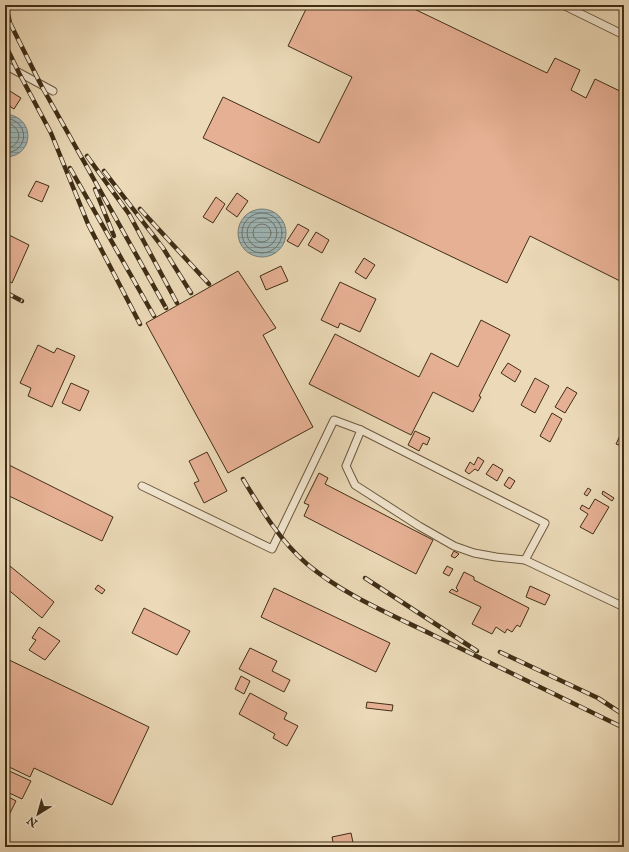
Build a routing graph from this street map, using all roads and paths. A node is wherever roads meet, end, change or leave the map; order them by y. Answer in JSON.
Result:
{"nodes":[{"id":1,"x":563,"y":5,"type":"edge"},
{"id":2,"x":624,"y":35,"type":"edge"},
{"id":3,"x":5,"y":65,"type":"edge"},
{"id":4,"x":53,"y":91,"type":"dead end"},
{"id":5,"x":361,"y":430,"type":"junction"},
{"id":6,"x":142,"y":486,"type":"dead end"},
{"id":7,"x":524,"y":560,"type":"junction"},
{"id":8,"x":624,"y":607,"type":"edge"}],
"edges":[{"from":1,"to":2,"type":"lane"},
{"from":3,"to":4,"type":"lane"},
{"from":5,"to":6,"type":"lane"},
{"from":5,"to":7,"type":"lane"},
{"from":5,"to":7,"type":"lane"},
{"from":7,"to":8,"type":"lane"}]}
